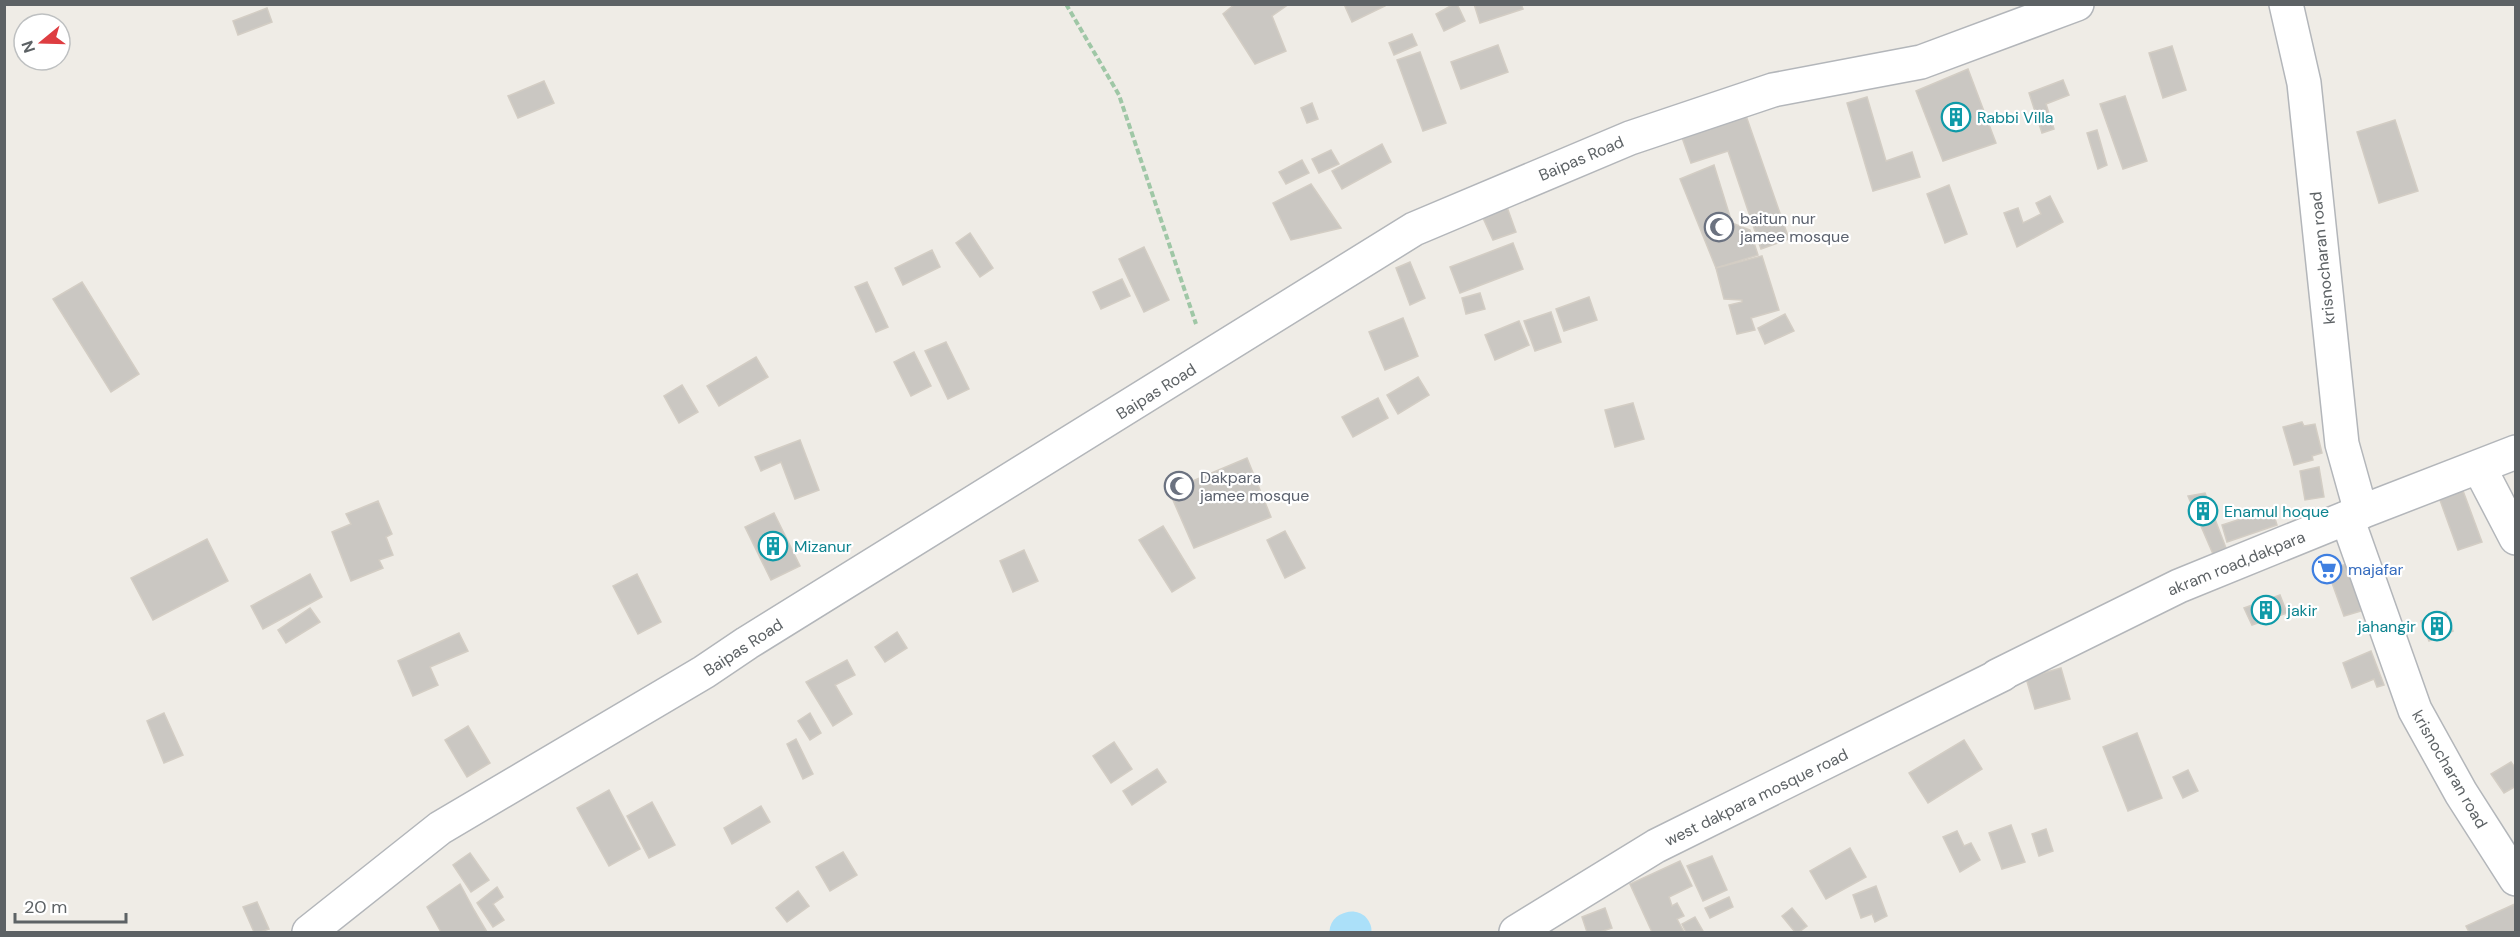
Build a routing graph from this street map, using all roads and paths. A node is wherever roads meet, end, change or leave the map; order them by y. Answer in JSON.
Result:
{"nodes":[{"id":1,"x":1066,"y":4,"type":"edge"},
{"id":2,"x":2077,"y":4,"type":"edge"},
{"id":3,"x":2286,"y":4,"type":"edge"},
{"id":4,"x":1208,"y":359,"type":"junction"},
{"id":5,"x":2516,"y":453,"type":"edge"},
{"id":6,"x":2479,"y":467,"type":"junction"},
{"id":7,"x":2354,"y":515,"type":"junction"},
{"id":8,"x":2516,"y":538,"type":"edge"},
{"id":9,"x":2000,"y":675,"type":"joint"},
{"id":10,"x":2516,"y":879,"type":"edge"},
{"id":11,"x":309,"y":933,"type":"edge"},
{"id":12,"x":1516,"y":933,"type":"edge"}],
"edges":[{"from":1,"to":4,"type":"path"},
{"from":2,"to":4,"type":"street","name":"Baipas Road"},
{"from":3,"to":7,"type":"street","name":"krisnocharan road"},
{"from":4,"to":11,"type":"street","name":"Baipas Road"},
{"from":5,"to":6,"type":"street","name":"akram road,dakpara"},
{"from":6,"to":7,"type":"street","name":"akram road,dakpara"},
{"from":6,"to":8,"type":"street"},
{"from":7,"to":9,"type":"street","name":"akram road,dakpara"},
{"from":7,"to":10,"type":"street","name":"krisnocharan road"},
{"from":9,"to":12,"type":"street","name":"west dakpara mosque road"}]}
